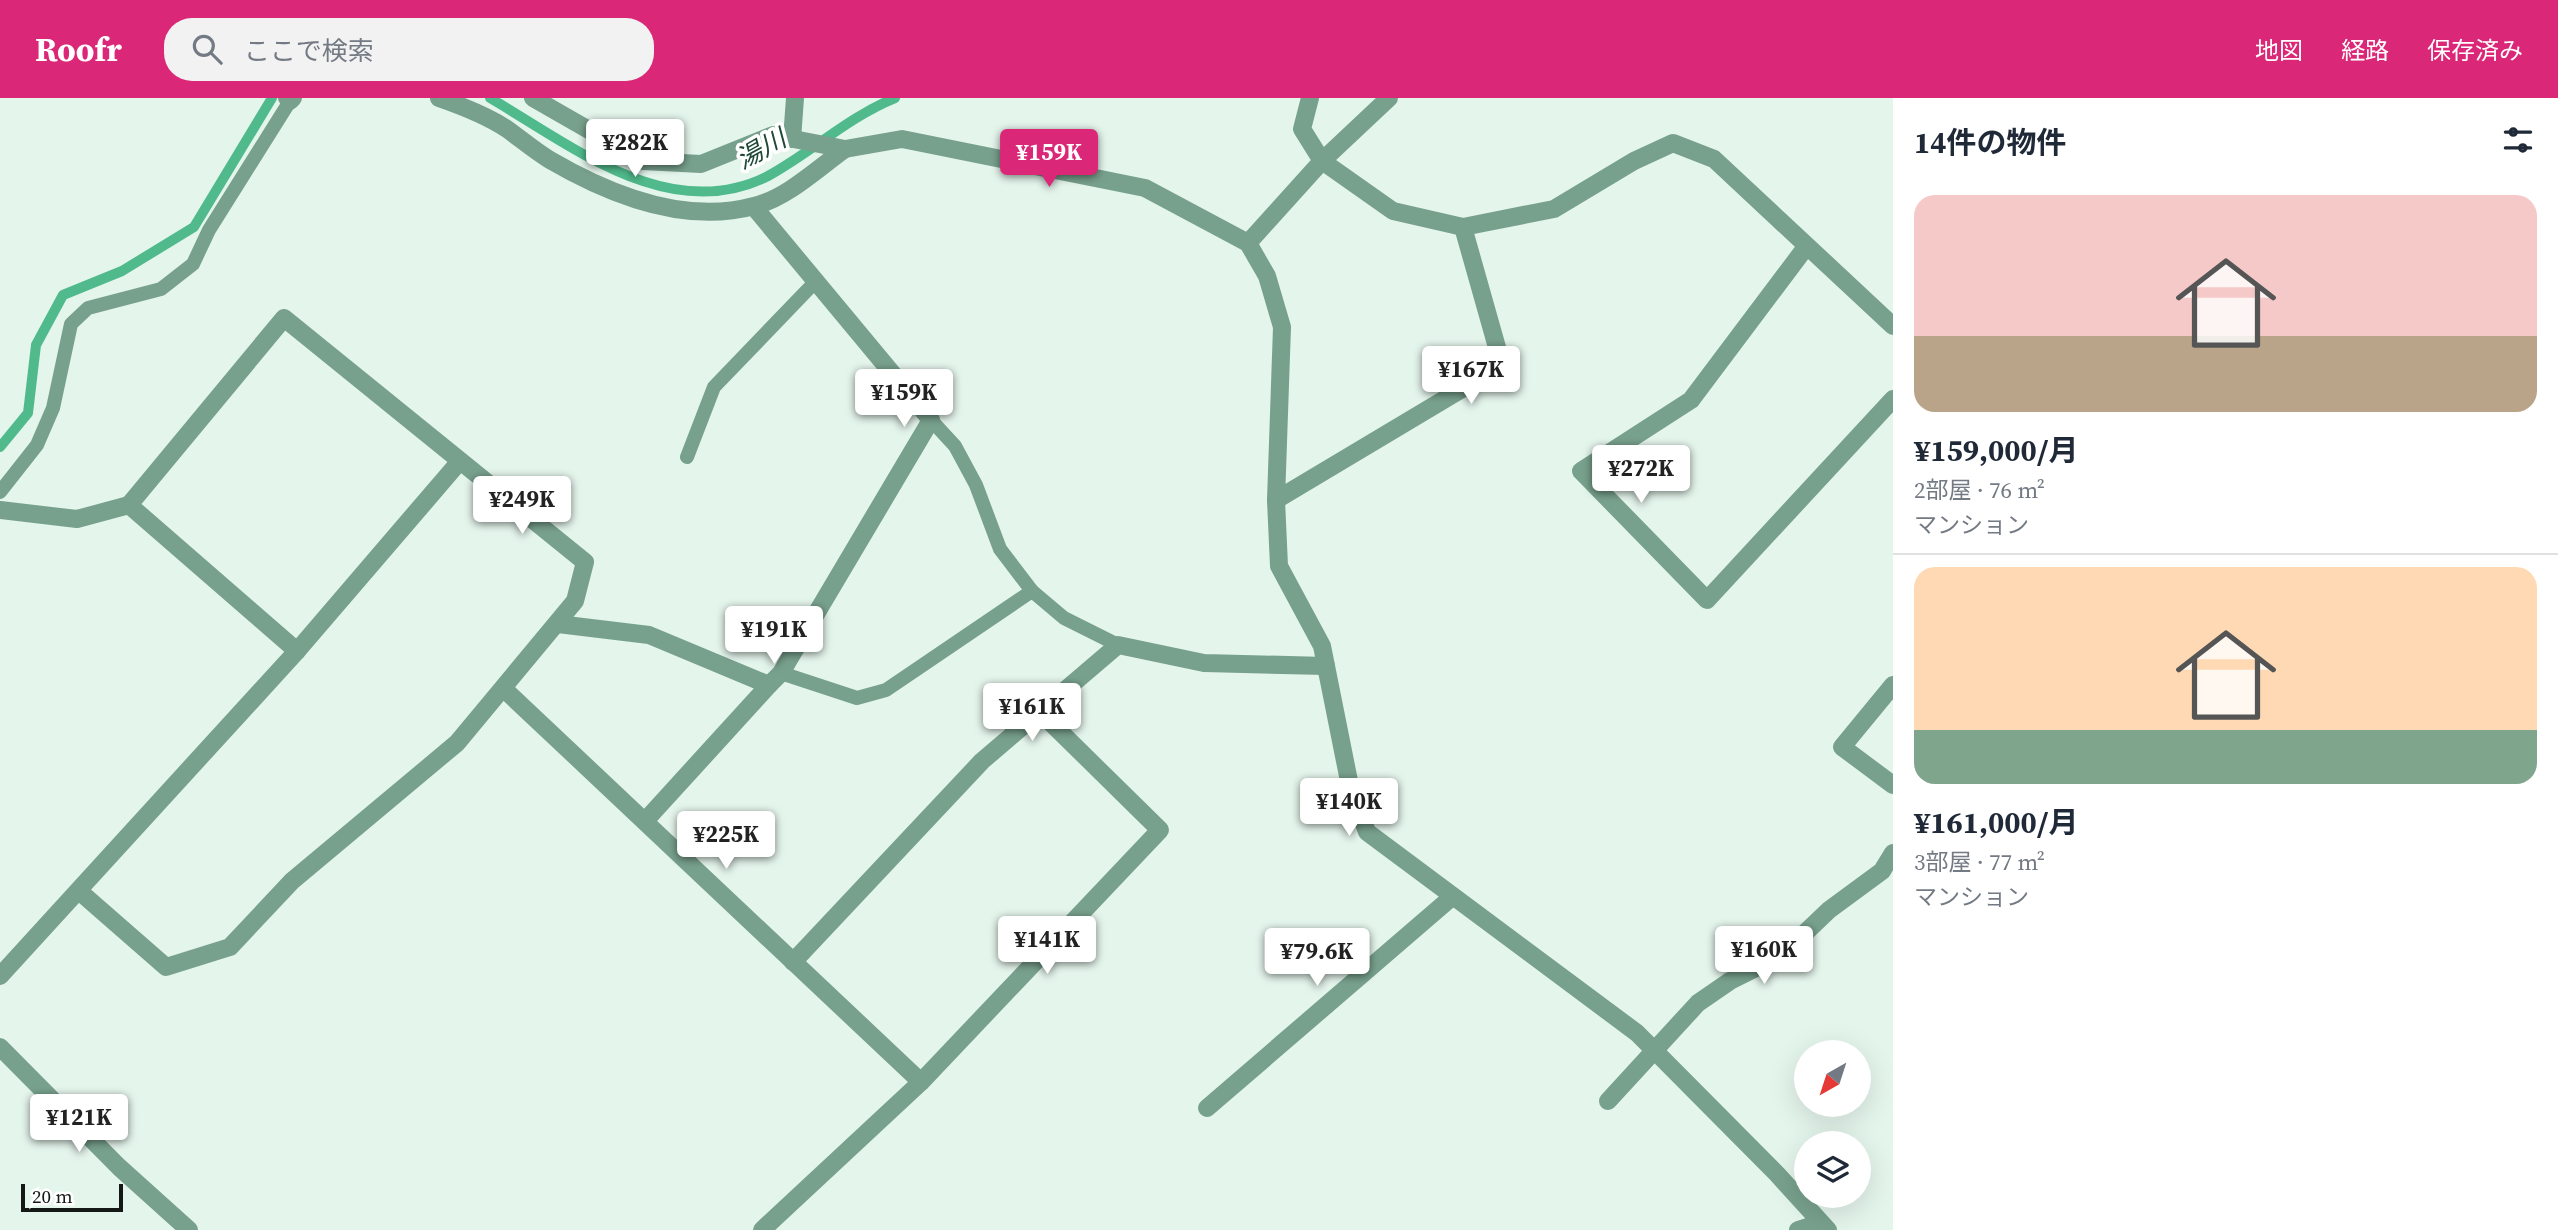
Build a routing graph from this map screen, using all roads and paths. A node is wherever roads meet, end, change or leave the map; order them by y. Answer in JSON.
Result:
{"nodes":[{"id":1,"x":439,"y":98,"type":"edge"},
{"id":2,"x":533,"y":98,"type":"edge"},
{"id":3,"x":795,"y":98,"type":"edge"},
{"id":4,"x":1310,"y":98,"type":"edge"},
{"id":5,"x":1390,"y":98,"type":"edge"},
{"id":6,"x":290,"y":99,"type":"edge"},
{"id":7,"x":792,"y":139,"type":"junction"},
{"id":8,"x":845,"y":149,"type":"junction"},
{"id":9,"x":1322,"y":161,"type":"junction"},
{"id":10,"x":754,"y":207,"type":"junction"},
{"id":11,"x":1463,"y":227,"type":"junction"},
{"id":12,"x":1248,"y":243,"type":"junction"},
{"id":13,"x":1805,"y":247,"type":"junction"},
{"id":14,"x":817,"y":281,"type":"junction"},
{"id":15,"x":1893,"y":326,"type":"edge"},
{"id":16,"x":1893,"y":399,"type":"edge"},
{"id":17,"x":931,"y":420,"type":"junction"},
{"id":18,"x":687,"y":457,"type":"dead end"},
{"id":19,"x":460,"y":461,"type":"junction"},
{"id":20,"x":0,"y":492,"type":"edge"},
{"id":21,"x":1276,"y":500,"type":"junction"},
{"id":22,"x":130,"y":505,"type":"junction"},
{"id":23,"x":0,"y":510,"type":"edge"},
{"id":24,"x":1032,"y":591,"type":"junction"},
{"id":25,"x":558,"y":624,"type":"junction"},
{"id":26,"x":1118,"y":645,"type":"junction"},
{"id":27,"x":297,"y":651,"type":"junction"},
{"id":28,"x":1326,"y":666,"type":"junction"},
{"id":29,"x":775,"y":679,"type":"junction"},
{"id":30,"x":1893,"y":685,"type":"edge"},
{"id":31,"x":503,"y":689,"type":"junction"},
{"id":32,"x":1040,"y":712,"type":"junction"},
{"id":33,"x":1893,"y":785,"type":"edge"},
{"id":34,"x":645,"y":821,"type":"junction"},
{"id":35,"x":1893,"y":853,"type":"edge"},
{"id":36,"x":79,"y":891,"type":"junction"},
{"id":37,"x":1452,"y":897,"type":"junction"},
{"id":38,"x":793,"y":962,"type":"junction"},
{"id":39,"x":0,"y":976,"type":"edge"},
{"id":40,"x":0,"y":1047,"type":"edge"},
{"id":41,"x":1654,"y":1048,"type":"junction"},
{"id":42,"x":921,"y":1082,"type":"junction"},
{"id":43,"x":1608,"y":1101,"type":"dead end"},
{"id":44,"x":1207,"y":1108,"type":"dead end"},
{"id":45,"x":1824,"y":1227,"type":"edge"},
{"id":46,"x":189,"y":1230,"type":"edge"},
{"id":47,"x":762,"y":1230,"type":"edge"},
{"id":48,"x":1798,"y":1230,"type":"edge"}],
"edges":[{"from":1,"to":10,"type":"street"},
{"from":2,"to":7,"type":"street"},
{"from":3,"to":7,"type":"street"},
{"from":4,"to":9,"type":"street"},
{"from":5,"to":9,"type":"street"},
{"from":6,"to":20,"type":"lane"},
{"from":7,"to":8,"type":"street"},
{"from":8,"to":10,"type":"street"},
{"from":8,"to":12,"type":"street"},
{"from":9,"to":11,"type":"street"},
{"from":9,"to":12,"type":"street"},
{"from":10,"to":14,"type":"street"},
{"from":11,"to":13,"type":"street"},
{"from":11,"to":21,"type":"street"},
{"from":12,"to":21,"type":"street"},
{"from":13,"to":15,"type":"street"},
{"from":13,"to":16,"type":"street"},
{"from":14,"to":17,"type":"street"},
{"from":14,"to":18,"type":"lane"},
{"from":17,"to":24,"type":"lane"},
{"from":17,"to":29,"type":"street"},
{"from":19,"to":22,"type":"street"},
{"from":19,"to":25,"type":"street"},
{"from":19,"to":27,"type":"street"},
{"from":21,"to":28,"type":"street"},
{"from":22,"to":23,"type":"street"},
{"from":22,"to":27,"type":"street"},
{"from":24,"to":26,"type":"lane"},
{"from":24,"to":29,"type":"lane"},
{"from":25,"to":29,"type":"street"},
{"from":25,"to":31,"type":"street"},
{"from":26,"to":28,"type":"street"},
{"from":26,"to":32,"type":"street"},
{"from":27,"to":36,"type":"street"},
{"from":28,"to":37,"type":"street"},
{"from":29,"to":34,"type":"street"},
{"from":30,"to":33,"type":"street"},
{"from":31,"to":34,"type":"street"},
{"from":31,"to":36,"type":"street"},
{"from":32,"to":38,"type":"street"},
{"from":32,"to":42,"type":"street"},
{"from":34,"to":38,"type":"street"},
{"from":35,"to":41,"type":"street"},
{"from":36,"to":39,"type":"street"},
{"from":37,"to":41,"type":"street"},
{"from":37,"to":44,"type":"street"},
{"from":38,"to":42,"type":"street"},
{"from":40,"to":46,"type":"street"},
{"from":41,"to":43,"type":"street"},
{"from":41,"to":45,"type":"street"},
{"from":42,"to":47,"type":"street"},
{"from":45,"to":48,"type":"street"}]}
